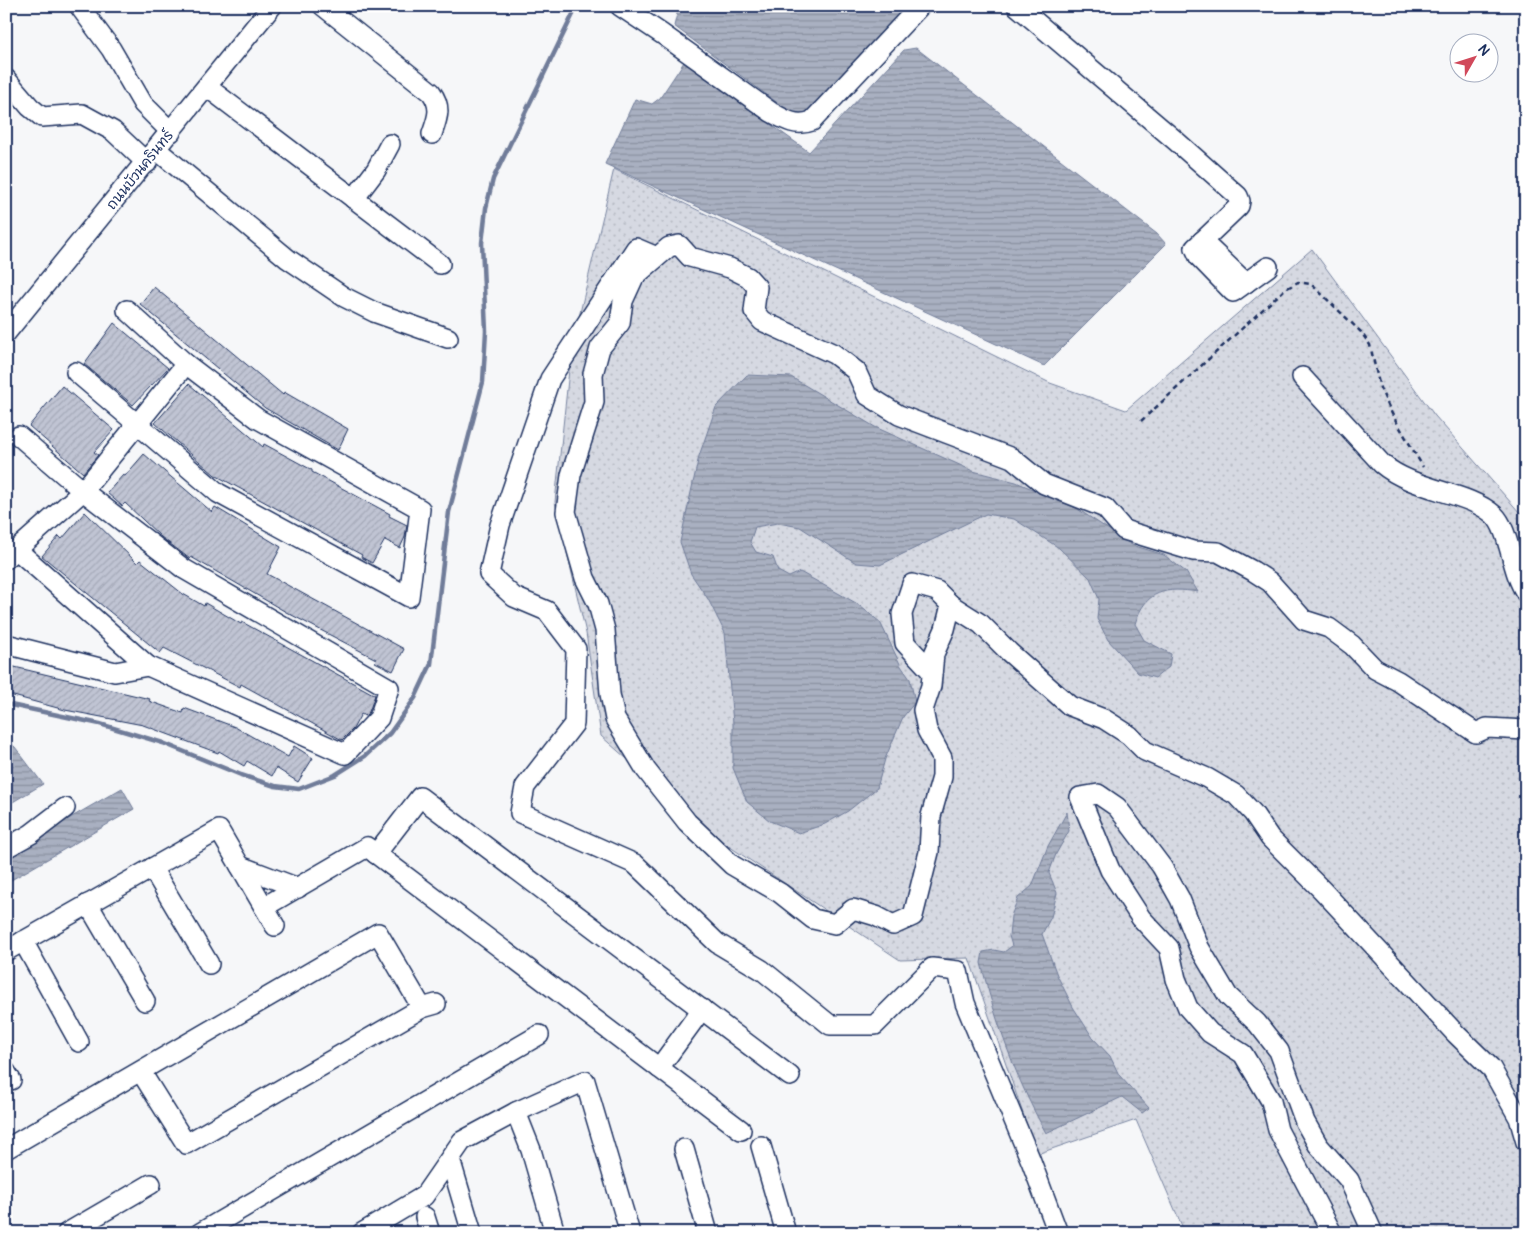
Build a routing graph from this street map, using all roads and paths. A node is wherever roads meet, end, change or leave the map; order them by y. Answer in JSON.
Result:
{"nodes":[{"id":1,"x":272,"y":6,"type":"edge"},
{"id":2,"x":323,"y":6,"type":"edge"},
{"id":3,"x":620,"y":6,"type":"edge"},
{"id":4,"x":920,"y":6,"type":"edge"},
{"id":5,"x":1017,"y":6,"type":"edge"},
{"id":6,"x":80,"y":7,"type":"edge"},
{"id":7,"x":6,"y":79,"type":"edge"},
{"id":8,"x":207,"y":87,"type":"junction"},
{"id":9,"x":171,"y":132,"type":"junction"},
{"id":10,"x":432,"y":134,"type":"dead end"},
{"id":11,"x":390,"y":144,"type":"dead end"},
{"id":12,"x":152,"y":156,"type":"junction"},
{"id":13,"x":354,"y":199,"type":"junction"},
{"id":14,"x":657,"y":257,"type":"junction"},
{"id":15,"x":440,"y":264,"type":"dead end"},
{"id":16,"x":1268,"y":267,"type":"dead end"},
{"id":17,"x":127,"y":310,"type":"dead end"},
{"id":18,"x":6,"y":333,"type":"edge"},
{"id":19,"x":448,"y":338,"type":"dead end"},
{"id":20,"x":186,"y":364,"type":"junction"},
{"id":21,"x":76,"y":372,"type":"dead end"},
{"id":22,"x":1302,"y":377,"type":"dead end"},
{"id":23,"x":136,"y":425,"type":"junction"},
{"id":24,"x":19,"y":436,"type":"dead end"},
{"id":25,"x":83,"y":491,"type":"junction"},
{"id":26,"x":12,"y":554,"type":"edge"},
{"id":27,"x":1526,"y":593,"type":"edge"},
{"id":28,"x":951,"y":605,"type":"junction"},
{"id":29,"x":6,"y":644,"type":"edge"},
{"id":30,"x":148,"y":666,"type":"junction"},
{"id":31,"x":932,"y":672,"type":"junction"},
{"id":32,"x":1526,"y":730,"type":"edge"},
{"id":33,"x":65,"y":808,"type":"dead end"},
{"id":34,"x":6,"y":848,"type":"edge"},
{"id":35,"x":376,"y":854,"type":"junction"},
{"id":36,"x":240,"y":866,"type":"junction"},
{"id":37,"x":152,"y":868,"type":"junction"},
{"id":38,"x":298,"y":888,"type":"junction"},
{"id":39,"x":88,"y":904,"type":"junction"},
{"id":40,"x":264,"y":907,"type":"junction"},
{"id":41,"x":275,"y":926,"type":"dead end"},
{"id":42,"x":23,"y":941,"type":"junction"},
{"id":43,"x":6,"y":951,"type":"edge"},
{"id":44,"x":209,"y":964,"type":"dead end"},
{"id":45,"x":145,"y":1001,"type":"dead end"},
{"id":46,"x":702,"y":1009,"type":"junction"},
{"id":47,"x":539,"y":1035,"type":"dead end"},
{"id":48,"x":79,"y":1042,"type":"dead end"},
{"id":49,"x":659,"y":1068,"type":"junction"},
{"id":50,"x":141,"y":1072,"type":"junction"},
{"id":51,"x":790,"y":1076,"type":"dead end"},
{"id":52,"x":516,"y":1112,"type":"junction"},
{"id":53,"x":741,"y":1130,"type":"dead end"},
{"id":54,"x":1526,"y":1142,"type":"edge"},
{"id":55,"x":761,"y":1146,"type":"dead end"},
{"id":56,"x":6,"y":1149,"type":"edge"},
{"id":57,"x":684,"y":1149,"type":"dead end"},
{"id":58,"x":450,"y":1159,"type":"junction"},
{"id":59,"x":151,"y":1184,"type":"dead end"},
{"id":60,"x":67,"y":1233,"type":"edge"},
{"id":61,"x":200,"y":1233,"type":"edge"},
{"id":62,"x":362,"y":1233,"type":"edge"},
{"id":63,"x":472,"y":1233,"type":"edge"},
{"id":64,"x":555,"y":1233,"type":"edge"},
{"id":65,"x":630,"y":1233,"type":"edge"},
{"id":66,"x":708,"y":1233,"type":"edge"},
{"id":67,"x":786,"y":1233,"type":"edge"},
{"id":68,"x":1058,"y":1233,"type":"edge"},
{"id":69,"x":1332,"y":1233,"type":"edge"},
{"id":70,"x":1372,"y":1233,"type":"edge"}],
"edges":[{"from":1,"to":8,"type":"street","name":"ถนนบัวนครินทร์"},
{"from":2,"to":10,"type":"street"},
{"from":3,"to":4,"type":"street"},
{"from":5,"to":16,"type":"street"},
{"from":6,"to":9,"type":"street"},
{"from":7,"to":12,"type":"street"},
{"from":8,"to":9,"type":"street","name":"ถนนบัวนครินทร์"},
{"from":8,"to":13,"type":"street"},
{"from":9,"to":12,"type":"street","name":"ถนนบัวนครินทร์"},
{"from":11,"to":13,"type":"street"},
{"from":12,"to":18,"type":"street","name":"ถนนบัวนครินทร์"},
{"from":12,"to":19,"type":"street"},
{"from":13,"to":15,"type":"street"},
{"from":14,"to":31,"type":"street"},
{"from":14,"to":32,"type":"street"},
{"from":14,"to":68,"type":"street"},
{"from":17,"to":20,"type":"street"},
{"from":20,"to":23,"type":"street"},
{"from":20,"to":23,"type":"street"},
{"from":21,"to":23,"type":"street"},
{"from":22,"to":27,"type":"street"},
{"from":23,"to":25,"type":"street"},
{"from":24,"to":25,"type":"street"},
{"from":25,"to":26,"type":"street"},
{"from":25,"to":30,"type":"street"},
{"from":26,"to":30,"type":"street"},
{"from":28,"to":31,"type":"street"},
{"from":28,"to":31,"type":"street"},
{"from":28,"to":54,"type":"street"},
{"from":29,"to":30,"type":"street"},
{"from":33,"to":34,"type":"street"},
{"from":35,"to":38,"type":"street"},
{"from":35,"to":46,"type":"street"},
{"from":35,"to":49,"type":"street"},
{"from":36,"to":37,"type":"street"},
{"from":36,"to":38,"type":"street"},
{"from":36,"to":40,"type":"street"},
{"from":37,"to":39,"type":"street"},
{"from":37,"to":44,"type":"street"},
{"from":38,"to":40,"type":"street"},
{"from":39,"to":42,"type":"street"},
{"from":39,"to":45,"type":"street"},
{"from":40,"to":41,"type":"street"},
{"from":42,"to":43,"type":"street"},
{"from":42,"to":48,"type":"street"},
{"from":46,"to":49,"type":"street"},
{"from":46,"to":51,"type":"street"},
{"from":47,"to":61,"type":"street"},
{"from":49,"to":53,"type":"street"},
{"from":50,"to":50,"type":"street"},
{"from":50,"to":56,"type":"street"},
{"from":52,"to":58,"type":"street"},
{"from":52,"to":64,"type":"street"},
{"from":52,"to":65,"type":"street"},
{"from":55,"to":67,"type":"street"},
{"from":57,"to":66,"type":"street"},
{"from":58,"to":62,"type":"street"},
{"from":58,"to":63,"type":"street"},
{"from":59,"to":60,"type":"street"},
{"from":69,"to":70,"type":"street"}]}
